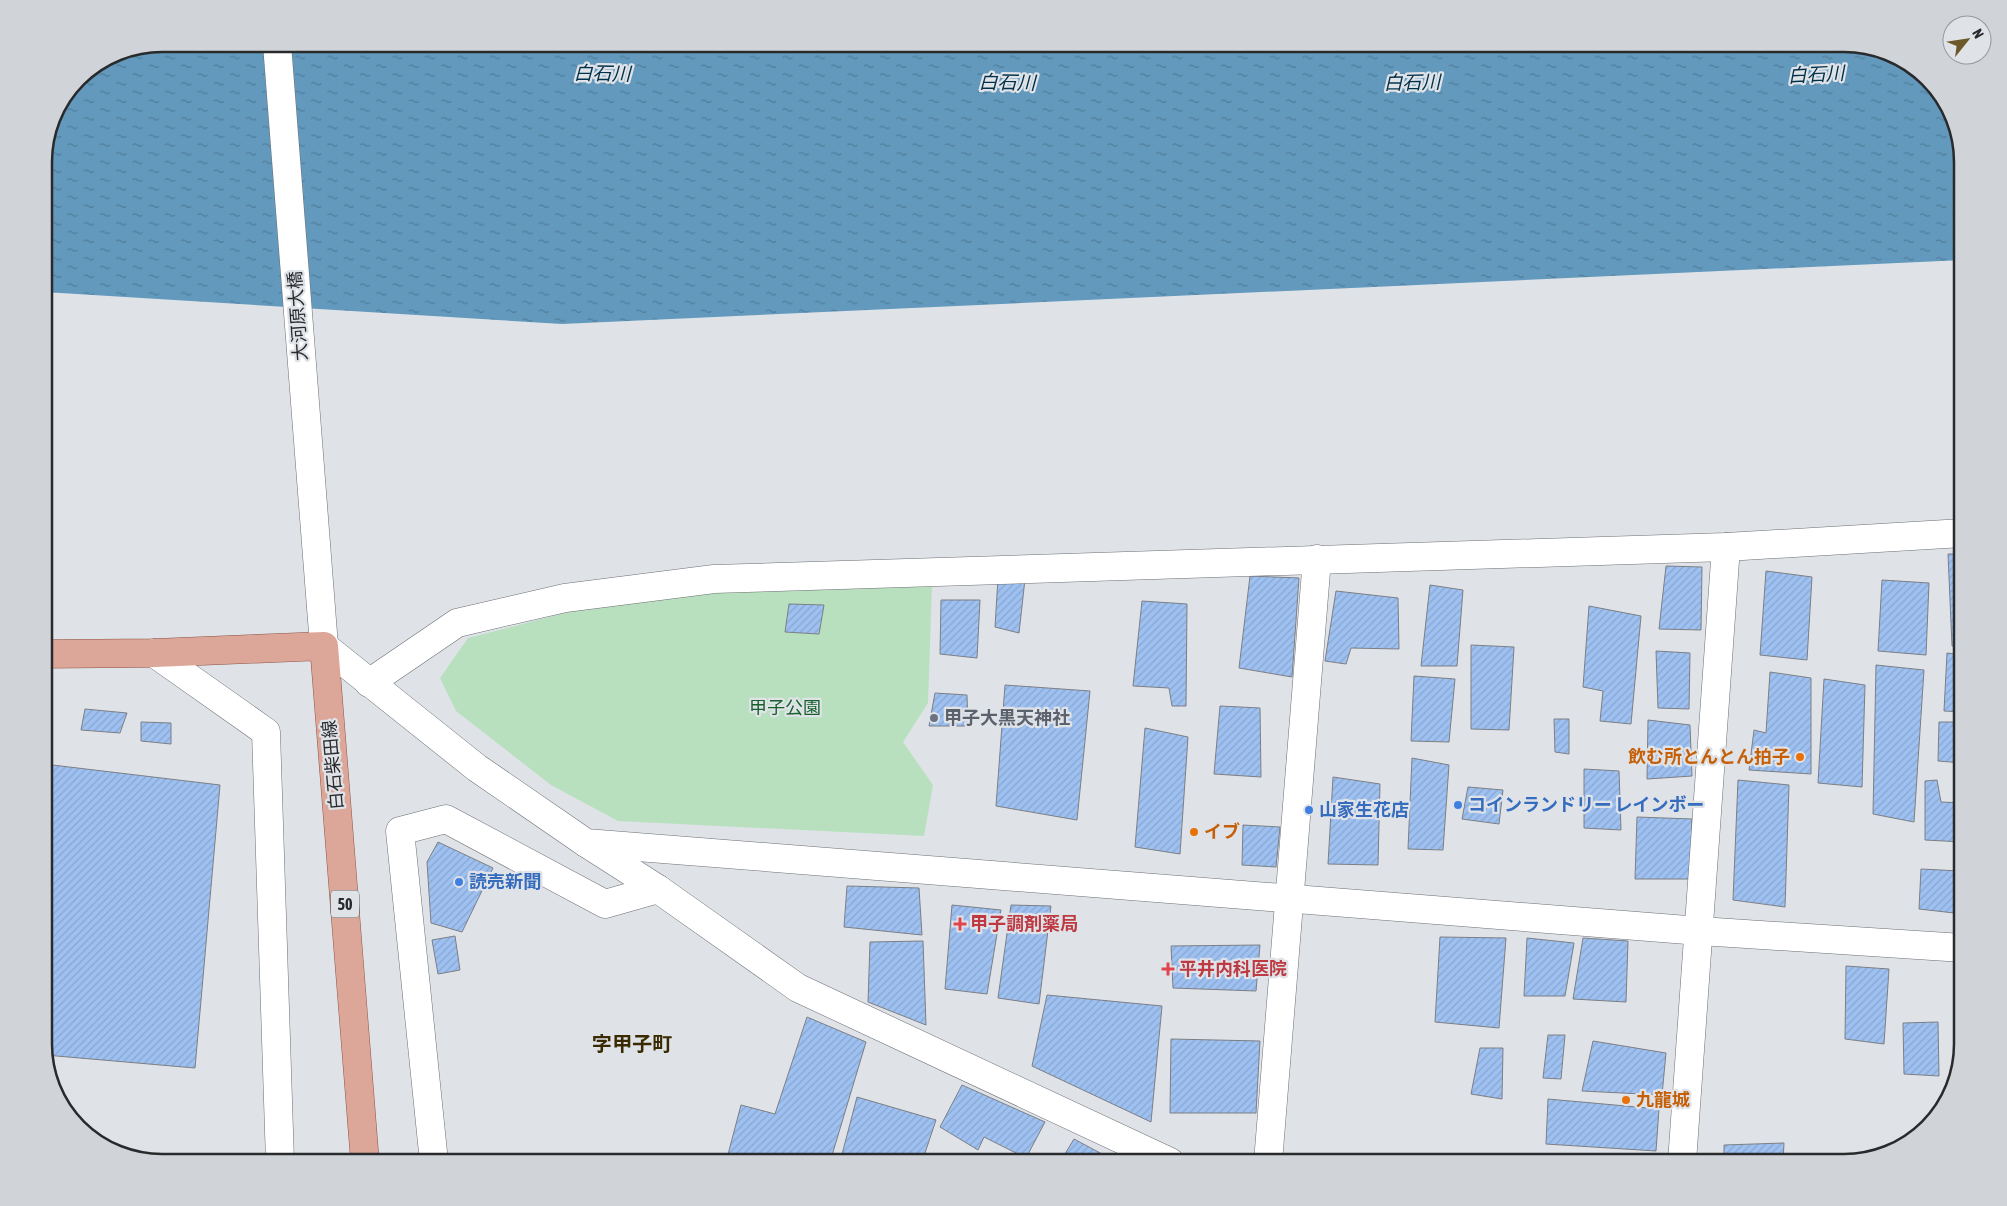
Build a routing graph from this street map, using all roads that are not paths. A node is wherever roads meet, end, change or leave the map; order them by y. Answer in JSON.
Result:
{"nodes":[{"id":1,"x":278,"y":52,"type":"edge"},
{"id":2,"x":1954,"y":534,"type":"edge"},
{"id":3,"x":1726,"y":547,"type":"junction"},
{"id":4,"x":1316,"y":559,"type":"junction"},
{"id":5,"x":324,"y":646,"type":"junction"},
{"id":6,"x":154,"y":653,"type":"junction"},
{"id":7,"x":53,"y":654,"type":"edge"},
{"id":8,"x":369,"y":683,"type":"junction"},
{"id":9,"x":586,"y":843,"type":"junction"},
{"id":10,"x":658,"y":889,"type":"junction"},
{"id":11,"x":1289,"y":899,"type":"junction"},
{"id":12,"x":1700,"y":931,"type":"junction"},
{"id":13,"x":1954,"y":947,"type":"edge"},
{"id":14,"x":280,"y":1154,"type":"edge"},
{"id":15,"x":364,"y":1154,"type":"edge"},
{"id":16,"x":433,"y":1154,"type":"edge"},
{"id":17,"x":1153,"y":1154,"type":"edge"},
{"id":18,"x":1269,"y":1154,"type":"edge"},
{"id":19,"x":1683,"y":1154,"type":"edge"}],
"edges":[{"from":1,"to":5,"type":"street","name":"大河原大橋"},
{"from":2,"to":3,"type":"street"},
{"from":3,"to":4,"type":"street"},
{"from":3,"to":12,"type":"street"},
{"from":4,"to":8,"type":"street"},
{"from":4,"to":11,"type":"street"},
{"from":5,"to":6,"type":"main road"},
{"from":5,"to":8,"type":"street"},
{"from":5,"to":15,"type":"main road","name":"白石柴田線","number":"50"},
{"from":6,"to":7,"type":"main road"},
{"from":6,"to":14,"type":"street"},
{"from":8,"to":9,"type":"street"},
{"from":9,"to":10,"type":"street"},
{"from":9,"to":11,"type":"street"},
{"from":10,"to":16,"type":"street"},
{"from":10,"to":17,"type":"street"},
{"from":11,"to":12,"type":"street"},
{"from":11,"to":18,"type":"street"},
{"from":12,"to":13,"type":"street"},
{"from":12,"to":19,"type":"street"}]}
